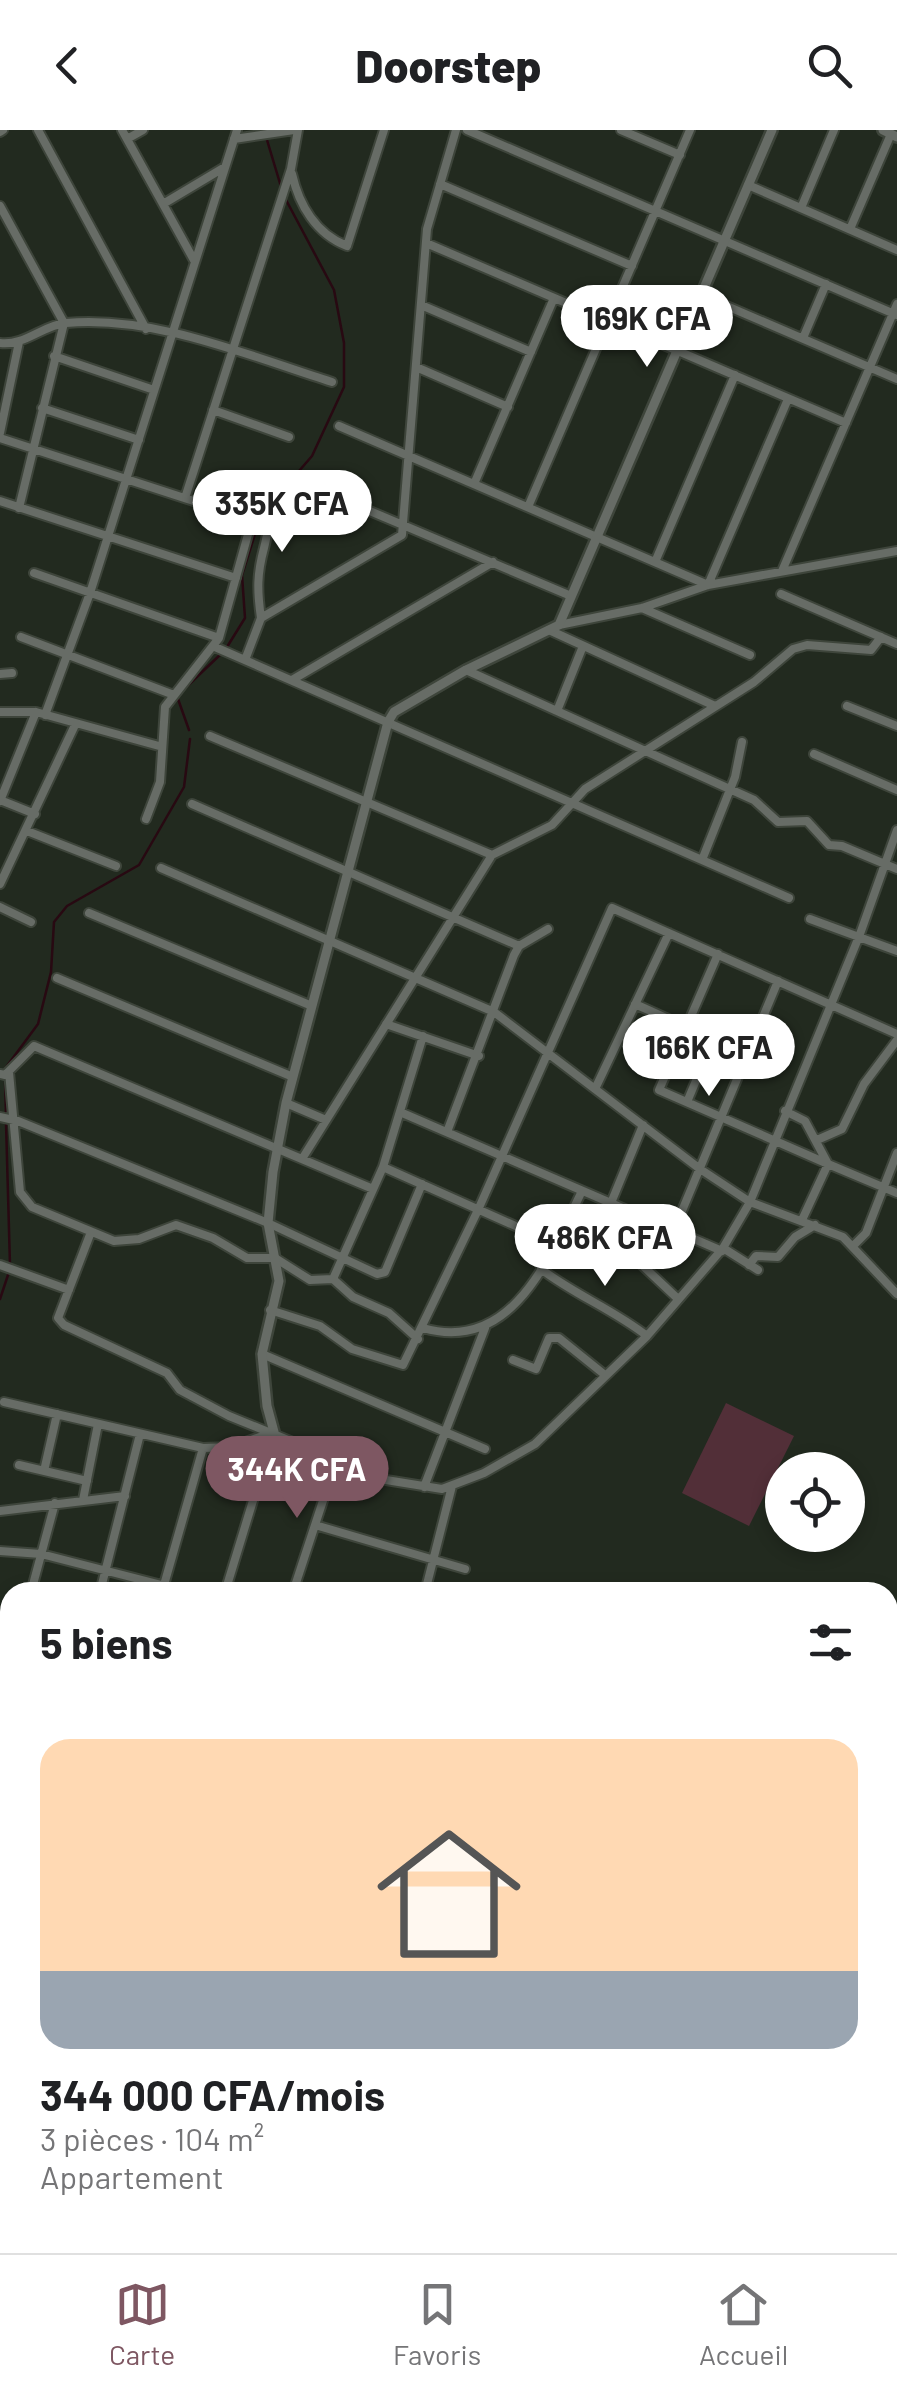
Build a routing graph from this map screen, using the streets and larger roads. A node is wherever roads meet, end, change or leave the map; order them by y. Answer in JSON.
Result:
{"nodes":[{"id":1,"x":38,"y":130,"type":"edge"},
{"id":2,"x":143,"y":130,"type":"edge"},
{"id":3,"x":296,"y":130,"type":"edge"},
{"id":4,"x":384,"y":130,"type":"edge"},
{"id":5,"x":456,"y":130,"type":"edge"},
{"id":6,"x":467,"y":130,"type":"edge"},
{"id":7,"x":621,"y":130,"type":"edge"},
{"id":8,"x":690,"y":130,"type":"edge"},
{"id":9,"x":772,"y":130,"type":"edge"},
{"id":10,"x":834,"y":130,"type":"edge"},
{"id":11,"x":124,"y":134,"type":"edge"},
{"id":12,"x":890,"y":134,"type":"edge"},
{"id":13,"x":236,"y":135,"type":"edge"},
{"id":14,"x":680,"y":155,"type":"junction"},
{"id":15,"x":225,"y":167,"type":"junction"},
{"id":16,"x":291,"y":169,"type":"junction"},
{"id":17,"x":440,"y":184,"type":"junction"},
{"id":18,"x":748,"y":186,"type":"junction"},
{"id":19,"x":163,"y":204,"type":"junction"},
{"id":20,"x":0,"y":206,"type":"edge"},
{"id":21,"x":800,"y":208,"type":"junction"},
{"id":22,"x":656,"y":211,"type":"junction"},
{"id":23,"x":850,"y":229,"type":"junction"},
{"id":24,"x":724,"y":240,"type":"junction"},
{"id":25,"x":426,"y":243,"type":"junction"},
{"id":26,"x":897,"y":250,"type":"edge"},
{"id":27,"x":195,"y":262,"type":"junction"},
{"id":28,"x":632,"y":266,"type":"junction"},
{"id":29,"x":826,"y":284,"type":"junction"},
{"id":30,"x":701,"y":294,"type":"junction"},
{"id":31,"x":554,"y":298,"type":"junction"},
{"id":32,"x":421,"y":305,"type":"junction"},
{"id":33,"x":896,"y":311,"type":"edge"},
{"id":34,"x":608,"y":321,"type":"junction"},
{"id":35,"x":64,"y":323,"type":"junction"},
{"id":36,"x":146,"y":329,"type":"junction"},
{"id":37,"x":173,"y":331,"type":"junction"},
{"id":38,"x":803,"y":338,"type":"junction"},
{"id":39,"x":19,"y":342,"type":"junction"},
{"id":40,"x":0,"y":343,"type":"edge"},
{"id":41,"x":232,"y":350,"type":"junction"},
{"id":42,"x":677,"y":351,"type":"junction"},
{"id":43,"x":531,"y":352,"type":"junction"},
{"id":44,"x":54,"y":356,"type":"junction"},
{"id":45,"x":416,"y":367,"type":"junction"},
{"id":46,"x":870,"y":367,"type":"junction"},
{"id":47,"x":735,"y":376,"type":"junction"},
{"id":48,"x":897,"y":379,"type":"edge"},
{"id":49,"x":332,"y":382,"type":"dead end"},
{"id":50,"x":154,"y":390,"type":"junction"},
{"id":51,"x":788,"y":398,"type":"junction"},
{"id":52,"x":508,"y":406,"type":"junction"},
{"id":53,"x":42,"y":408,"type":"junction"},
{"id":54,"x":213,"y":410,"type":"junction"},
{"id":55,"x":846,"y":423,"type":"junction"},
{"id":56,"x":339,"y":426,"type":"dead end"},
{"id":57,"x":0,"y":436,"type":"edge"},
{"id":58,"x":290,"y":437,"type":"dead end"},
{"id":59,"x":139,"y":440,"type":"junction"},
{"id":60,"x":32,"y":448,"type":"junction"},
{"id":61,"x":409,"y":456,"type":"junction"},
{"id":62,"x":126,"y":479,"type":"junction"},
{"id":63,"x":474,"y":484,"type":"junction"},
{"id":64,"x":184,"y":498,"type":"junction"},
{"id":65,"x":0,"y":502,"type":"edge"},
{"id":66,"x":528,"y":507,"type":"junction"},
{"id":67,"x":19,"y":508,"type":"junction"},
{"id":68,"x":403,"y":523,"type":"junction"},
{"id":69,"x":108,"y":537,"type":"junction"},
{"id":70,"x":597,"y":537,"type":"junction"},
{"id":71,"x":897,"y":551,"type":"edge"},
{"id":72,"x":493,"y":562,"type":"junction"},
{"id":73,"x":654,"y":562,"type":"junction"},
{"id":74,"x":782,"y":572,"type":"junction"},
{"id":75,"x":34,"y":573,"type":"dead end"},
{"id":76,"x":236,"y":578,"type":"junction"},
{"id":77,"x":708,"y":585,"type":"junction"},
{"id":78,"x":90,"y":593,"type":"junction"},
{"id":79,"x":781,"y":594,"type":"dead end"},
{"id":80,"x":571,"y":596,"type":"junction"},
{"id":81,"x":642,"y":608,"type":"junction"},
{"id":82,"x":261,"y":618,"type":"junction"},
{"id":83,"x":554,"y":628,"type":"junction"},
{"id":84,"x":21,"y":637,"type":"dead end"},
{"id":85,"x":881,"y":637,"type":"junction"},
{"id":86,"x":217,"y":643,"type":"junction"},
{"id":87,"x":897,"y":644,"type":"edge"},
{"id":88,"x":584,"y":646,"type":"junction"},
{"id":89,"x":68,"y":654,"type":"junction"},
{"id":90,"x":750,"y":655,"type":"dead end"},
{"id":91,"x":245,"y":660,"type":"junction"},
{"id":92,"x":466,"y":670,"type":"junction"},
{"id":93,"x":12,"y":673,"type":"dead end"},
{"id":94,"x":0,"y":674,"type":"edge"},
{"id":95,"x":292,"y":680,"type":"junction"},
{"id":96,"x":174,"y":695,"type":"junction"},
{"id":97,"x":714,"y":706,"type":"junction"},
{"id":98,"x":847,"y":706,"type":"dead end"},
{"id":99,"x":557,"y":711,"type":"junction"},
{"id":100,"x":0,"y":712,"type":"edge"},
{"id":101,"x":40,"y":714,"type":"junction"},
{"id":102,"x":388,"y":722,"type":"junction"},
{"id":103,"x":75,"y":725,"type":"junction"},
{"id":104,"x":897,"y":726,"type":"edge"},
{"id":105,"x":210,"y":736,"type":"dead end"},
{"id":106,"x":742,"y":742,"type":"dead end"},
{"id":107,"x":160,"y":746,"type":"junction"},
{"id":108,"x":644,"y":751,"type":"junction"},
{"id":109,"x":814,"y":754,"type":"dead end"},
{"id":110,"x":730,"y":790,"type":"junction"},
{"id":111,"x":897,"y":790,"type":"edge"},
{"id":112,"x":0,"y":800,"type":"edge"},
{"id":113,"x":366,"y":802,"type":"junction"},
{"id":114,"x":572,"y":803,"type":"junction"},
{"id":115,"x":192,"y":804,"type":"dead end"},
{"id":116,"x":35,"y":814,"type":"junction"},
{"id":117,"x":146,"y":819,"type":"dead end"},
{"id":118,"x":897,"y":830,"type":"edge"},
{"id":119,"x":27,"y":831,"type":"junction"},
{"id":120,"x":492,"y":855,"type":"junction"},
{"id":121,"x":702,"y":860,"type":"junction"},
{"id":122,"x":884,"y":863,"type":"junction"},
{"id":123,"x":116,"y":866,"type":"dead end"},
{"id":124,"x":161,"y":868,"type":"dead end"},
{"id":125,"x":897,"y":869,"type":"edge"},
{"id":126,"x":348,"y":872,"type":"junction"},
{"id":127,"x":0,"y":884,"type":"edge"},
{"id":128,"x":788,"y":898,"type":"dead end"},
{"id":129,"x":0,"y":907,"type":"edge"},
{"id":130,"x":88,"y":912,"type":"dead end"},
{"id":131,"x":453,"y":918,"type":"junction"},
{"id":132,"x":810,"y":919,"type":"dead end"},
{"id":133,"x":30,"y":922,"type":"dead end"},
{"id":134,"x":548,"y":929,"type":"dead end"},
{"id":135,"x":669,"y":933,"type":"junction"},
{"id":136,"x":860,"y":934,"type":"junction"},
{"id":137,"x":329,"y":940,"type":"junction"},
{"id":138,"x":519,"y":946,"type":"junction"},
{"id":139,"x":897,"y":951,"type":"edge"},
{"id":140,"x":718,"y":954,"type":"junction"},
{"id":141,"x":56,"y":978,"type":"dead end"},
{"id":142,"x":415,"y":978,"type":"junction"},
{"id":143,"x":778,"y":981,"type":"junction"},
{"id":144,"x":636,"y":1004,"type":"junction"},
{"id":145,"x":828,"y":1004,"type":"junction"},
{"id":146,"x":312,"y":1006,"type":"junction"},
{"id":147,"x":494,"y":1012,"type":"junction"},
{"id":148,"x":386,"y":1024,"type":"junction"},
{"id":149,"x":686,"y":1028,"type":"junction"},
{"id":150,"x":423,"y":1036,"type":"junction"},
{"id":151,"x":897,"y":1037,"type":"edge"},
{"id":152,"x":711,"y":1044,"type":"dead end"},
{"id":153,"x":546,"y":1053,"type":"junction"},
{"id":154,"x":478,"y":1056,"type":"junction"},
{"id":155,"x":4,"y":1073,"type":"edge"},
{"id":156,"x":293,"y":1077,"type":"junction"},
{"id":157,"x":595,"y":1089,"type":"junction"},
{"id":158,"x":687,"y":1102,"type":"junction"},
{"id":159,"x":286,"y":1103,"type":"junction"},
{"id":160,"x":785,"y":1111,"type":"junction"},
{"id":161,"x":400,"y":1112,"type":"junction"},
{"id":162,"x":722,"y":1117,"type":"junction"},
{"id":163,"x":0,"y":1118,"type":"edge"},
{"id":164,"x":14,"y":1120,"type":"junction"},
{"id":165,"x":326,"y":1120,"type":"junction"},
{"id":166,"x":643,"y":1125,"type":"junction"},
{"id":167,"x":446,"y":1132,"type":"junction"},
{"id":168,"x":774,"y":1140,"type":"junction"},
{"id":169,"x":817,"y":1140,"type":"junction"},
{"id":170,"x":278,"y":1148,"type":"junction"},
{"id":171,"x":897,"y":1153,"type":"edge"},
{"id":172,"x":502,"y":1156,"type":"junction"},
{"id":173,"x":302,"y":1159,"type":"junction"},
{"id":174,"x":828,"y":1164,"type":"junction"},
{"id":175,"x":383,"y":1167,"type":"junction"},
{"id":176,"x":700,"y":1169,"type":"junction"},
{"id":177,"x":422,"y":1184,"type":"junction"},
{"id":178,"x":372,"y":1188,"type":"junction"},
{"id":179,"x":884,"y":1188,"type":"junction"},
{"id":180,"x":582,"y":1191,"type":"junction"},
{"id":181,"x":897,"y":1193,"type":"edge"},
{"id":182,"x":750,"y":1202,"type":"junction"},
{"id":183,"x":611,"y":1203,"type":"junction"},
{"id":184,"x":478,"y":1210,"type":"junction"},
{"id":185,"x":570,"y":1216,"type":"junction"},
{"id":186,"x":802,"y":1220,"type":"junction"},
{"id":187,"x":268,"y":1223,"type":"junction"},
{"id":188,"x":814,"y":1225,"type":"junction"},
{"id":189,"x":674,"y":1230,"type":"junction"},
{"id":190,"x":91,"y":1232,"type":"junction"},
{"id":191,"x":556,"y":1244,"type":"junction"},
{"id":192,"x":854,"y":1244,"type":"junction"},
{"id":193,"x":722,"y":1250,"type":"junction"},
{"id":194,"x":344,"y":1256,"type":"junction"},
{"id":195,"x":275,"y":1258,"type":"junction"},
{"id":196,"x":0,"y":1266,"type":"edge"},
{"id":197,"x":541,"y":1269,"type":"junction"},
{"id":198,"x":333,"y":1279,"type":"junction"},
{"id":199,"x":69,"y":1290,"type":"junction"},
{"id":200,"x":897,"y":1294,"type":"edge"},
{"id":201,"x":678,"y":1298,"type":"junction"},
{"id":202,"x":270,"y":1310,"type":"junction"},
{"id":203,"x":423,"y":1328,"type":"junction"},
{"id":204,"x":485,"y":1328,"type":"junction"},
{"id":205,"x":647,"y":1336,"type":"junction"},
{"id":206,"x":418,"y":1340,"type":"junction"},
{"id":207,"x":262,"y":1354,"type":"junction"},
{"id":208,"x":513,"y":1360,"type":"dead end"},
{"id":209,"x":605,"y":1375,"type":"junction"},
{"id":210,"x":4,"y":1402,"type":"dead end"},
{"id":211,"x":56,"y":1414,"type":"junction"},
{"id":212,"x":98,"y":1424,"type":"junction"},
{"id":213,"x":274,"y":1432,"type":"junction"},
{"id":214,"x":446,"y":1433,"type":"junction"},
{"id":215,"x":140,"y":1434,"type":"junction"},
{"id":216,"x":203,"y":1448,"type":"junction"},
{"id":217,"x":486,"y":1449,"type":"dead end"},
{"id":218,"x":336,"y":1461,"type":"junction"},
{"id":219,"x":19,"y":1464,"type":"dead end"},
{"id":220,"x":44,"y":1471,"type":"junction"},
{"id":221,"x":87,"y":1481,"type":"junction"},
{"id":222,"x":452,"y":1486,"type":"junction"},
{"id":223,"x":424,"y":1487,"type":"junction"},
{"id":224,"x":124,"y":1496,"type":"junction"},
{"id":225,"x":83,"y":1500,"type":"junction"},
{"id":226,"x":55,"y":1503,"type":"junction"},
{"id":227,"x":0,"y":1511,"type":"edge"},
{"id":228,"x":315,"y":1525,"type":"junction"},
{"id":229,"x":0,"y":1551,"type":"edge"},
{"id":230,"x":41,"y":1554,"type":"junction"},
{"id":231,"x":433,"y":1560,"type":"junction"},
{"id":232,"x":465,"y":1569,"type":"dead end"},
{"id":233,"x":106,"y":1571,"type":"junction"},
{"id":234,"x":34,"y":1582,"type":"edge"},
{"id":235,"x":103,"y":1582,"type":"edge"},
{"id":236,"x":141,"y":1582,"type":"edge"},
{"id":237,"x":165,"y":1582,"type":"edge"},
{"id":238,"x":228,"y":1582,"type":"edge"},
{"id":239,"x":299,"y":1582,"type":"edge"},
{"id":240,"x":427,"y":1582,"type":"edge"}],
"edges":[{"from":1,"to":36,"type":"street"},
{"from":2,"to":11,"type":"street"},
{"from":3,"to":13,"type":"street"},
{"from":3,"to":16,"type":"street"},
{"from":4,"to":16,"type":"street"},
{"from":5,"to":17,"type":"street"},
{"from":6,"to":22,"type":"street"},
{"from":7,"to":14,"type":"street"},
{"from":8,"to":14,"type":"street"},
{"from":9,"to":18,"type":"street"},
{"from":10,"to":21,"type":"street"},
{"from":11,"to":19,"type":"street"},
{"from":12,"to":23,"type":"street"},
{"from":13,"to":15,"type":"street"},
{"from":14,"to":22,"type":"street"},
{"from":15,"to":19,"type":"street"},
{"from":15,"to":27,"type":"street"},
{"from":16,"to":41,"type":"street"},
{"from":17,"to":25,"type":"street"},
{"from":17,"to":28,"type":"street"},
{"from":18,"to":21,"type":"street"},
{"from":18,"to":24,"type":"street"},
{"from":19,"to":27,"type":"street"},
{"from":20,"to":35,"type":"street"},
{"from":21,"to":23,"type":"street"},
{"from":22,"to":24,"type":"street"},
{"from":22,"to":28,"type":"street"},
{"from":23,"to":26,"type":"street"},
{"from":24,"to":29,"type":"street"},
{"from":24,"to":30,"type":"street"},
{"from":25,"to":31,"type":"street"},
{"from":25,"to":32,"type":"street"},
{"from":27,"to":37,"type":"street"},
{"from":28,"to":34,"type":"street"},
{"from":29,"to":33,"type":"street"},
{"from":29,"to":38,"type":"street"},
{"from":30,"to":38,"type":"street"},
{"from":30,"to":42,"type":"street"},
{"from":31,"to":34,"type":"street"},
{"from":31,"to":43,"type":"street"},
{"from":32,"to":43,"type":"street"},
{"from":32,"to":45,"type":"street"},
{"from":33,"to":46,"type":"street"},
{"from":34,"to":42,"type":"street"},
{"from":34,"to":66,"type":"street"},
{"from":35,"to":36,"type":"street"},
{"from":35,"to":39,"type":"street"},
{"from":35,"to":44,"type":"street"},
{"from":36,"to":37,"type":"street"},
{"from":37,"to":41,"type":"street"},
{"from":37,"to":50,"type":"street"},
{"from":38,"to":46,"type":"street"},
{"from":39,"to":40,"type":"street"},
{"from":39,"to":57,"type":"street"},
{"from":41,"to":49,"type":"street"},
{"from":41,"to":54,"type":"street"},
{"from":42,"to":47,"type":"street"},
{"from":42,"to":70,"type":"street"},
{"from":43,"to":52,"type":"street"},
{"from":44,"to":50,"type":"street"},
{"from":44,"to":53,"type":"street"},
{"from":45,"to":52,"type":"street"},
{"from":45,"to":61,"type":"street"},
{"from":46,"to":48,"type":"street"},
{"from":46,"to":55,"type":"street"},
{"from":47,"to":51,"type":"street"},
{"from":47,"to":73,"type":"street"},
{"from":50,"to":59,"type":"street"},
{"from":51,"to":55,"type":"street"},
{"from":51,"to":77,"type":"street"},
{"from":52,"to":63,"type":"street"},
{"from":53,"to":59,"type":"street"},
{"from":53,"to":60,"type":"street"},
{"from":54,"to":58,"type":"street"},
{"from":54,"to":64,"type":"street"},
{"from":55,"to":74,"type":"street"},
{"from":56,"to":61,"type":"street"},
{"from":57,"to":60,"type":"street"},
{"from":59,"to":62,"type":"street"},
{"from":60,"to":62,"type":"street"},
{"from":60,"to":67,"type":"street"},
{"from":61,"to":63,"type":"street"},
{"from":61,"to":68,"type":"street"},
{"from":62,"to":64,"type":"street"},
{"from":62,"to":69,"type":"street"},
{"from":63,"to":66,"type":"street"},
{"from":64,"to":76,"type":"street"},
{"from":65,"to":67,"type":"street"},
{"from":66,"to":70,"type":"street"},
{"from":67,"to":69,"type":"street"},
{"from":68,"to":72,"type":"street"},
{"from":68,"to":82,"type":"street"},
{"from":68,"to":82,"type":"street"},
{"from":69,"to":76,"type":"street"},
{"from":69,"to":78,"type":"street"},
{"from":70,"to":73,"type":"street"},
{"from":70,"to":80,"type":"street"},
{"from":71,"to":74,"type":"street"},
{"from":72,"to":80,"type":"street"},
{"from":72,"to":95,"type":"street"},
{"from":73,"to":77,"type":"street"},
{"from":74,"to":77,"type":"street"},
{"from":75,"to":78,"type":"street"},
{"from":76,"to":86,"type":"street"},
{"from":77,"to":81,"type":"street"},
{"from":78,"to":86,"type":"street"},
{"from":78,"to":89,"type":"street"},
{"from":79,"to":85,"type":"street"},
{"from":80,"to":83,"type":"street"},
{"from":81,"to":83,"type":"street"},
{"from":81,"to":90,"type":"street"},
{"from":82,"to":91,"type":"street"},
{"from":83,"to":88,"type":"street"},
{"from":83,"to":92,"type":"street"},
{"from":84,"to":89,"type":"street"},
{"from":85,"to":87,"type":"street"},
{"from":85,"to":97,"type":"street"},
{"from":86,"to":91,"type":"street"},
{"from":86,"to":96,"type":"street"},
{"from":88,"to":97,"type":"street"},
{"from":88,"to":99,"type":"street"},
{"from":89,"to":96,"type":"street"},
{"from":89,"to":101,"type":"street"},
{"from":91,"to":95,"type":"street"},
{"from":92,"to":99,"type":"street"},
{"from":92,"to":102,"type":"street"},
{"from":93,"to":94,"type":"street"},
{"from":95,"to":102,"type":"street"},
{"from":96,"to":107,"type":"street"},
{"from":97,"to":108,"type":"street"},
{"from":98,"to":104,"type":"street"},
{"from":99,"to":108,"type":"street"},
{"from":100,"to":101,"type":"street"},
{"from":101,"to":103,"type":"street"},
{"from":101,"to":112,"type":"street"},
{"from":102,"to":113,"type":"street"},
{"from":102,"to":114,"type":"street"},
{"from":103,"to":107,"type":"street"},
{"from":103,"to":116,"type":"street"},
{"from":105,"to":113,"type":"street"},
{"from":106,"to":110,"type":"street"},
{"from":107,"to":117,"type":"street"},
{"from":108,"to":110,"type":"street"},
{"from":108,"to":114,"type":"street"},
{"from":109,"to":111,"type":"street"},
{"from":110,"to":121,"type":"street"},
{"from":110,"to":122,"type":"street"},
{"from":112,"to":116,"type":"street"},
{"from":113,"to":120,"type":"street"},
{"from":113,"to":126,"type":"street"},
{"from":114,"to":120,"type":"street"},
{"from":114,"to":121,"type":"street"},
{"from":115,"to":126,"type":"street"},
{"from":116,"to":119,"type":"street"},
{"from":118,"to":122,"type":"street"},
{"from":119,"to":123,"type":"street"},
{"from":119,"to":127,"type":"street"},
{"from":120,"to":131,"type":"street"},
{"from":121,"to":128,"type":"street"},
{"from":122,"to":125,"type":"street"},
{"from":122,"to":136,"type":"street"},
{"from":124,"to":137,"type":"street"},
{"from":126,"to":131,"type":"street"},
{"from":126,"to":137,"type":"street"},
{"from":129,"to":133,"type":"street"},
{"from":130,"to":146,"type":"street"},
{"from":131,"to":138,"type":"street"},
{"from":131,"to":142,"type":"street"},
{"from":132,"to":136,"type":"street"},
{"from":134,"to":138,"type":"street"},
{"from":135,"to":140,"type":"street"},
{"from":135,"to":144,"type":"street"},
{"from":135,"to":153,"type":"street"},
{"from":136,"to":139,"type":"street"},
{"from":136,"to":145,"type":"street"},
{"from":137,"to":142,"type":"street"},
{"from":137,"to":146,"type":"street"},
{"from":138,"to":147,"type":"street"},
{"from":140,"to":143,"type":"street"},
{"from":140,"to":149,"type":"street"},
{"from":141,"to":156,"type":"street"},
{"from":142,"to":147,"type":"street"},
{"from":142,"to":148,"type":"street"},
{"from":143,"to":145,"type":"street"},
{"from":143,"to":162,"type":"street"},
{"from":144,"to":149,"type":"street"},
{"from":144,"to":157,"type":"street"},
{"from":145,"to":151,"type":"street"},
{"from":145,"to":160,"type":"street"},
{"from":146,"to":156,"type":"street"},
{"from":147,"to":153,"type":"street"},
{"from":147,"to":154,"type":"street"},
{"from":148,"to":150,"type":"street"},
{"from":148,"to":165,"type":"street"},
{"from":149,"to":158,"type":"street"},
{"from":150,"to":154,"type":"street"},
{"from":150,"to":161,"type":"street"},
{"from":151,"to":169,"type":"street"},
{"from":152,"to":158,"type":"street"},
{"from":153,"to":157,"type":"street"},
{"from":153,"to":172,"type":"street"},
{"from":154,"to":167,"type":"street"},
{"from":155,"to":164,"type":"street"},
{"from":155,"to":170,"type":"street"},
{"from":156,"to":159,"type":"street"},
{"from":157,"to":166,"type":"street"},
{"from":158,"to":162,"type":"street"},
{"from":159,"to":165,"type":"street"},
{"from":159,"to":170,"type":"street"},
{"from":160,"to":168,"type":"street"},
{"from":160,"to":169,"type":"street"},
{"from":161,"to":167,"type":"street"},
{"from":161,"to":175,"type":"street"},
{"from":162,"to":168,"type":"street"},
{"from":162,"to":176,"type":"street"},
{"from":163,"to":164,"type":"street"},
{"from":164,"to":187,"type":"street"},
{"from":164,"to":190,"type":"street"},
{"from":165,"to":173,"type":"street"},
{"from":166,"to":176,"type":"street"},
{"from":166,"to":183,"type":"street"},
{"from":167,"to":172,"type":"street"},
{"from":168,"to":174,"type":"street"},
{"from":168,"to":182,"type":"street"},
{"from":169,"to":174,"type":"street"},
{"from":170,"to":173,"type":"street"},
{"from":170,"to":187,"type":"street"},
{"from":171,"to":179,"type":"street"},
{"from":172,"to":180,"type":"street"},
{"from":172,"to":184,"type":"street"},
{"from":173,"to":178,"type":"street"},
{"from":174,"to":179,"type":"street"},
{"from":174,"to":186,"type":"street"},
{"from":175,"to":177,"type":"street"},
{"from":175,"to":178,"type":"street"},
{"from":176,"to":182,"type":"street"},
{"from":176,"to":189,"type":"street"},
{"from":177,"to":184,"type":"street"},
{"from":177,"to":194,"type":"street"},
{"from":178,"to":194,"type":"street"},
{"from":179,"to":181,"type":"street"},
{"from":179,"to":192,"type":"street"},
{"from":180,"to":183,"type":"street"},
{"from":180,"to":185,"type":"street"},
{"from":182,"to":186,"type":"street"},
{"from":182,"to":193,"type":"street"},
{"from":183,"to":189,"type":"street"},
{"from":184,"to":191,"type":"street"},
{"from":184,"to":203,"type":"street"},
{"from":185,"to":191,"type":"street"},
{"from":185,"to":201,"type":"street"},
{"from":186,"to":188,"type":"street"},
{"from":187,"to":194,"type":"street"},
{"from":187,"to":195,"type":"street"},
{"from":188,"to":192,"type":"street"},
{"from":188,"to":193,"type":"street"},
{"from":189,"to":193,"type":"street"},
{"from":190,"to":195,"type":"street"},
{"from":190,"to":199,"type":"street"},
{"from":191,"to":197,"type":"street"},
{"from":192,"to":200,"type":"street"},
{"from":193,"to":201,"type":"street"},
{"from":194,"to":198,"type":"street"},
{"from":195,"to":198,"type":"street"},
{"from":195,"to":202,"type":"street"},
{"from":196,"to":199,"type":"street"},
{"from":197,"to":204,"type":"street"},
{"from":197,"to":205,"type":"street"},
{"from":198,"to":206,"type":"street"},
{"from":199,"to":213,"type":"street"},
{"from":201,"to":205,"type":"street"},
{"from":202,"to":206,"type":"street"},
{"from":202,"to":207,"type":"street"},
{"from":203,"to":204,"type":"street"},
{"from":203,"to":206,"type":"street"},
{"from":204,"to":214,"type":"street"},
{"from":205,"to":209,"type":"street"},
{"from":207,"to":213,"type":"street"},
{"from":207,"to":214,"type":"street"},
{"from":208,"to":209,"type":"street"},
{"from":209,"to":222,"type":"street"},
{"from":210,"to":211,"type":"street"},
{"from":211,"to":212,"type":"street"},
{"from":211,"to":220,"type":"street"},
{"from":212,"to":215,"type":"street"},
{"from":212,"to":221,"type":"street"},
{"from":213,"to":216,"type":"street"},
{"from":213,"to":218,"type":"street"},
{"from":213,"to":238,"type":"street"},
{"from":214,"to":217,"type":"street"},
{"from":214,"to":223,"type":"street"},
{"from":215,"to":216,"type":"street"},
{"from":215,"to":224,"type":"street"},
{"from":216,"to":237,"type":"street"},
{"from":218,"to":223,"type":"street"},
{"from":218,"to":228,"type":"street"},
{"from":219,"to":220,"type":"street"},
{"from":220,"to":221,"type":"street"},
{"from":221,"to":225,"type":"street"},
{"from":222,"to":223,"type":"street"},
{"from":222,"to":231,"type":"street"},
{"from":224,"to":225,"type":"street"},
{"from":224,"to":233,"type":"street"},
{"from":225,"to":226,"type":"street"},
{"from":226,"to":227,"type":"street"},
{"from":226,"to":230,"type":"street"},
{"from":228,"to":231,"type":"street"},
{"from":228,"to":239,"type":"street"},
{"from":229,"to":230,"type":"street"},
{"from":230,"to":233,"type":"street"},
{"from":230,"to":234,"type":"street"},
{"from":231,"to":232,"type":"street"},
{"from":231,"to":240,"type":"street"},
{"from":233,"to":235,"type":"street"},
{"from":233,"to":236,"type":"street"}]}
